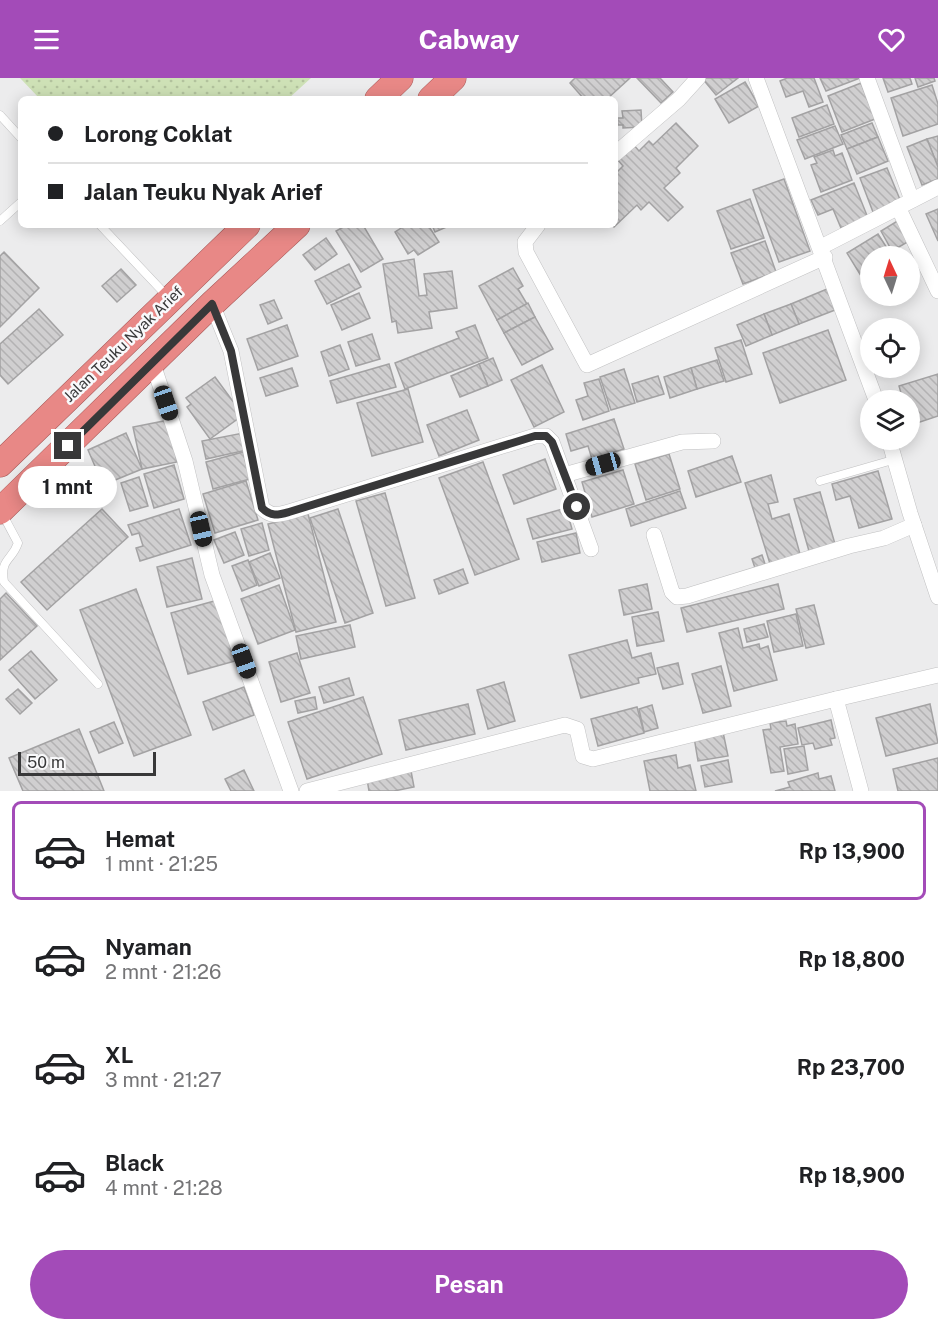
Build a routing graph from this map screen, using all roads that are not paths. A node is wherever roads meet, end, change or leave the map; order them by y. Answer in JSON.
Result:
{"nodes":[{"id":1,"x":400,"y":78,"type":"edge"},
{"id":2,"x":453,"y":78,"type":"edge"},
{"id":3,"x":698,"y":78,"type":"edge"},
{"id":4,"x":756,"y":78,"type":"edge"},
{"id":5,"x":867,"y":78,"type":"edge"},
{"id":6,"x":381,"y":96,"type":"edge"},
{"id":7,"x":434,"y":96,"type":"edge"},
{"id":8,"x":0,"y":115,"type":"edge"},
{"id":9,"x":18,"y":135,"type":"edge"},
{"id":10,"x":618,"y":151,"type":"edge"},
{"id":11,"x":938,"y":187,"type":"edge"},
{"id":12,"x":912,"y":200,"type":"junction"},
{"id":13,"x":18,"y":205,"type":"edge"},
{"id":14,"x":898,"y":207,"type":"junction"},
{"id":15,"x":0,"y":221,"type":"edge"},
{"id":16,"x":103,"y":228,"type":"edge"},
{"id":17,"x":244,"y":228,"type":"edge"},
{"id":18,"x":294,"y":228,"type":"edge"},
{"id":19,"x":536,"y":228,"type":"edge"},
{"id":20,"x":823,"y":252,"type":"junction"},
{"id":21,"x":938,"y":291,"type":"edge"},
{"id":22,"x":170,"y":299,"type":"junction"},
{"id":23,"x":212,"y":304,"type":"junction"},
{"id":24,"x":153,"y":364,"type":"junction"},
{"id":25,"x":872,"y":390,"type":"edge"},
{"id":26,"x":713,"y":441,"type":"dead end"},
{"id":27,"x":893,"y":450,"type":"edge"},
{"id":28,"x":896,"y":459,"type":"junction"},
{"id":29,"x":0,"y":464,"type":"edge"},
{"id":30,"x":564,"y":475,"type":"junction"},
{"id":31,"x":820,"y":481,"type":"dead end"},
{"id":32,"x":0,"y":511,"type":"edge"},
{"id":33,"x":914,"y":525,"type":"junction"},
{"id":34,"x":654,"y":535,"type":"dead end"},
{"id":35,"x":591,"y":549,"type":"dead end"},
{"id":36,"x":938,"y":597,"type":"edge"},
{"id":37,"x":938,"y":675,"type":"edge"},
{"id":38,"x":98,"y":684,"type":"dead end"},
{"id":39,"x":836,"y":699,"type":"junction"},
{"id":40,"x":291,"y":791,"type":"edge"},
{"id":41,"x":307,"y":791,"type":"edge"},
{"id":42,"x":861,"y":791,"type":"edge"}],
"edges":[{"from":1,"to":6,"type":"highway"},
{"from":2,"to":7,"type":"highway"},
{"from":3,"to":10,"type":"street"},
{"from":4,"to":20,"type":"street"},
{"from":5,"to":12,"type":"street"},
{"from":8,"to":9,"type":"lane"},
{"from":11,"to":12,"type":"street"},
{"from":12,"to":14,"type":"street"},
{"from":13,"to":15,"type":"lane"},
{"from":14,"to":20,"type":"street"},
{"from":14,"to":21,"type":"street"},
{"from":16,"to":22,"type":"lane"},
{"from":17,"to":22,"type":"highway","name":"Jalan Teuku Nyak Arief"},
{"from":18,"to":23,"type":"highway"},
{"from":19,"to":20,"type":"street"},
{"from":20,"to":25,"type":"street"},
{"from":22,"to":29,"type":"highway","name":"Jalan Teuku Nyak Arief"},
{"from":23,"to":24,"type":"highway"},
{"from":23,"to":30,"type":"street"},
{"from":24,"to":32,"type":"highway"},
{"from":24,"to":40,"type":"street"},
{"from":26,"to":30,"type":"street"},
{"from":27,"to":28,"type":"street"},
{"from":28,"to":31,"type":"lane"},
{"from":28,"to":33,"type":"street"},
{"from":30,"to":35,"type":"street"},
{"from":32,"to":38,"type":"lane"},
{"from":33,"to":34,"type":"street"},
{"from":33,"to":36,"type":"street"},
{"from":37,"to":39,"type":"street"},
{"from":39,"to":41,"type":"street"},
{"from":39,"to":42,"type":"street"}]}
